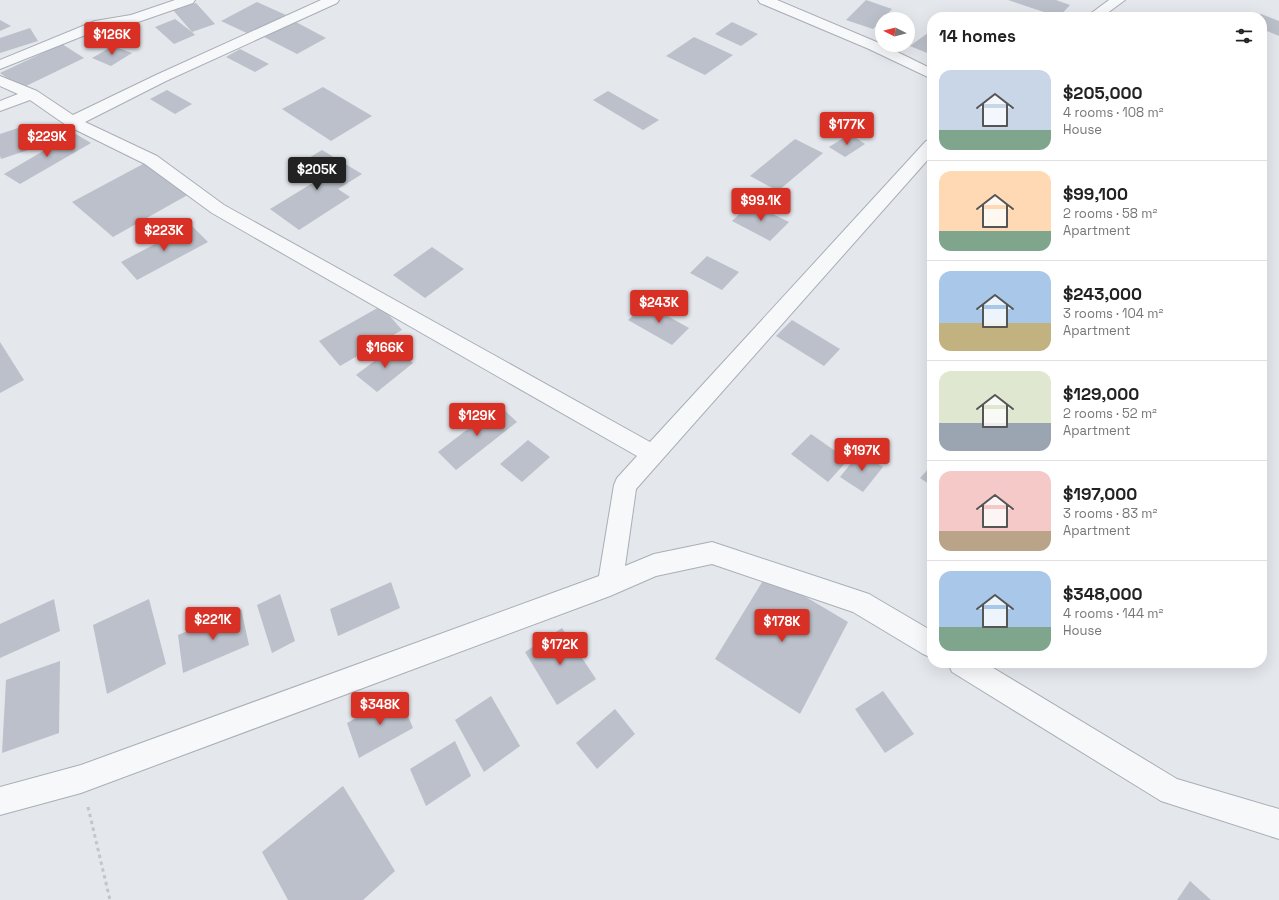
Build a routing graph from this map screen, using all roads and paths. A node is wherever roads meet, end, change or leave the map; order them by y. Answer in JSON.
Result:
{"nodes":[{"id":1,"x":188,"y":0,"type":"edge"},
{"id":2,"x":332,"y":0,"type":"edge"},
{"id":3,"x":765,"y":0,"type":"edge"},
{"id":4,"x":1118,"y":0,"type":"edge"},
{"id":5,"x":1100,"y":12,"type":"edge"},
{"id":6,"x":0,"y":66,"type":"edge"},
{"id":7,"x":927,"y":72,"type":"edge"},
{"id":8,"x":0,"y":81,"type":"edge"},
{"id":9,"x":32,"y":94,"type":"junction"},
{"id":10,"x":0,"y":106,"type":"edge"},
{"id":11,"x":72,"y":122,"type":"junction"},
{"id":12,"x":927,"y":151,"type":"edge"},
{"id":13,"x":652,"y":454,"type":"junction"},
{"id":14,"x":610,"y":584,"type":"junction"},
{"id":15,"x":927,"y":642,"type":"edge"},
{"id":16,"x":969,"y":668,"type":"edge"},
{"id":17,"x":81,"y":779,"type":"junction"},
{"id":18,"x":0,"y":801,"type":"edge"},
{"id":19,"x":1279,"y":824,"type":"edge"},
{"id":20,"x":110,"y":900,"type":"edge"}],
"edges":[{"from":1,"to":6,"type":"street"},
{"from":2,"to":11,"type":"street"},
{"from":3,"to":7,"type":"street"},
{"from":4,"to":5,"type":"street"},
{"from":8,"to":9,"type":"street"},
{"from":9,"to":10,"type":"street"},
{"from":9,"to":11,"type":"street"},
{"from":11,"to":13,"type":"street"},
{"from":12,"to":13,"type":"street"},
{"from":13,"to":14,"type":"street"},
{"from":14,"to":15,"type":"street"},
{"from":14,"to":17,"type":"street"},
{"from":16,"to":19,"type":"street"},
{"from":17,"to":18,"type":"street"},
{"from":17,"to":20,"type":"path"}]}
